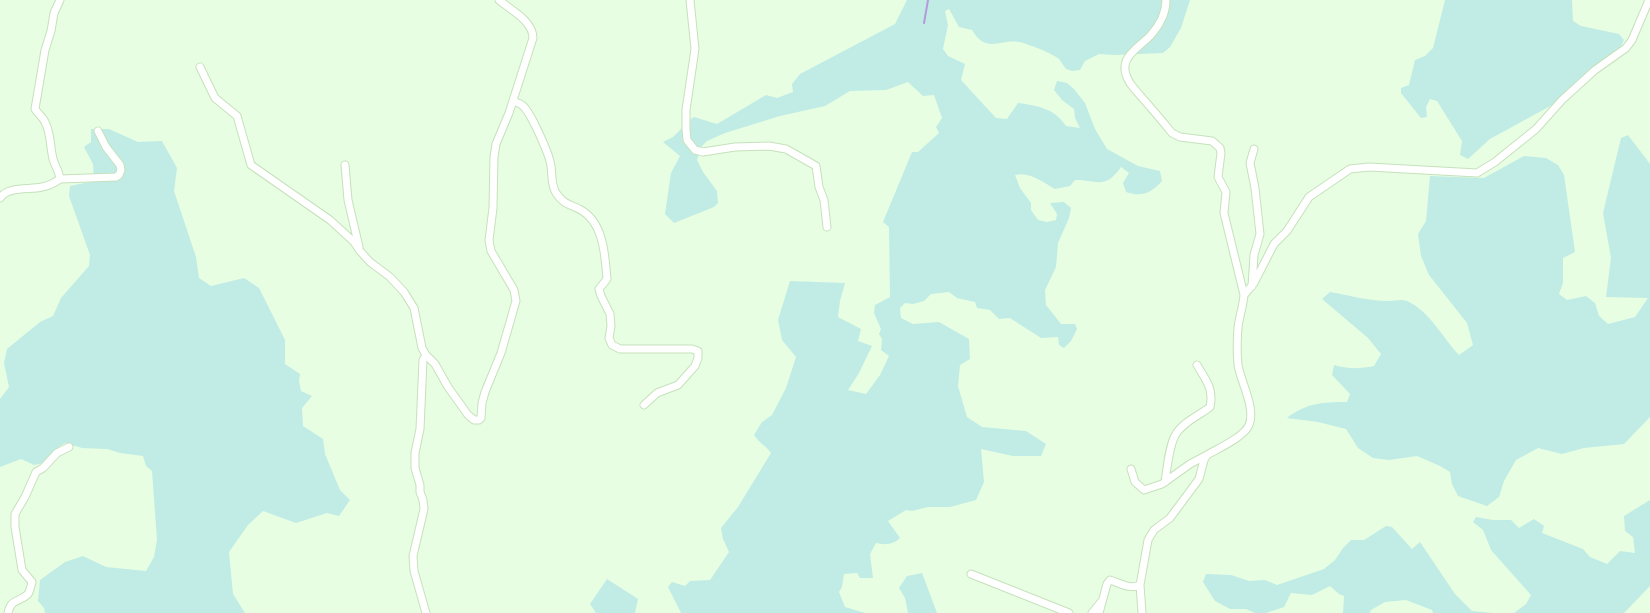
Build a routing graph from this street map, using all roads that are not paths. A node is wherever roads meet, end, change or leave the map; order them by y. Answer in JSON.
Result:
{"nodes":[{"id":1,"x":60,"y":0,"type":"edge"},
{"id":2,"x":500,"y":0,"type":"edge"},
{"id":3,"x":690,"y":0,"type":"edge"},
{"id":4,"x":1166,"y":0,"type":"edge"},
{"id":5,"x":1649,"y":0,"type":"edge"},
{"id":6,"x":200,"y":67,"type":"dead end"},
{"id":7,"x":512,"y":101,"type":"junction"},
{"id":8,"x":98,"y":131,"type":"dead end"},
{"id":9,"x":1254,"y":149,"type":"dead end"},
{"id":10,"x":345,"y":165,"type":"dead end"},
{"id":11,"x":60,"y":179,"type":"junction"},
{"id":12,"x":0,"y":198,"type":"edge"},
{"id":13,"x":827,"y":227,"type":"dead end"},
{"id":14,"x":360,"y":251,"type":"junction"},
{"id":15,"x":1252,"y":286,"type":"junction"},
{"id":16,"x":1244,"y":295,"type":"junction"},
{"id":17,"x":426,"y":355,"type":"junction"},
{"id":18,"x":1197,"y":364,"type":"dead end"},
{"id":19,"x":644,"y":405,"type":"dead end"},
{"id":20,"x":69,"y":447,"type":"dead end"},
{"id":21,"x":1207,"y":455,"type":"junction"},
{"id":22,"x":1131,"y":470,"type":"dead end"},
{"id":23,"x":1165,"y":482,"type":"junction"},
{"id":24,"x":971,"y":574,"type":"dead end"},
{"id":25,"x":1140,"y":585,"type":"junction"},
{"id":26,"x":1103,"y":600,"type":"junction"},
{"id":27,"x":8,"y":613,"type":"edge"},
{"id":28,"x":426,"y":613,"type":"edge"},
{"id":29,"x":1069,"y":613,"type":"edge"},
{"id":30,"x":1092,"y":613,"type":"edge"},
{"id":31,"x":1099,"y":613,"type":"edge"},
{"id":32,"x":1142,"y":613,"type":"edge"}],
"edges":[{"from":1,"to":11,"type":"street"},
{"from":2,"to":7,"type":"street"},
{"from":3,"to":13,"type":"street"},
{"from":4,"to":16,"type":"street"},
{"from":5,"to":15,"type":"street"},
{"from":6,"to":14,"type":"street"},
{"from":7,"to":17,"type":"street"},
{"from":7,"to":19,"type":"street"},
{"from":8,"to":11,"type":"street"},
{"from":9,"to":15,"type":"street"},
{"from":10,"to":14,"type":"street"},
{"from":11,"to":12,"type":"street"},
{"from":14,"to":17,"type":"street"},
{"from":15,"to":16,"type":"street"},
{"from":16,"to":21,"type":"street"},
{"from":17,"to":28,"type":"street"},
{"from":18,"to":23,"type":"street"},
{"from":20,"to":27,"type":"street"},
{"from":21,"to":23,"type":"street"},
{"from":21,"to":25,"type":"street"},
{"from":22,"to":23,"type":"street"},
{"from":24,"to":29,"type":"street"},
{"from":25,"to":26,"type":"street"},
{"from":25,"to":32,"type":"street"},
{"from":26,"to":30,"type":"street"},
{"from":26,"to":31,"type":"street"}]}
